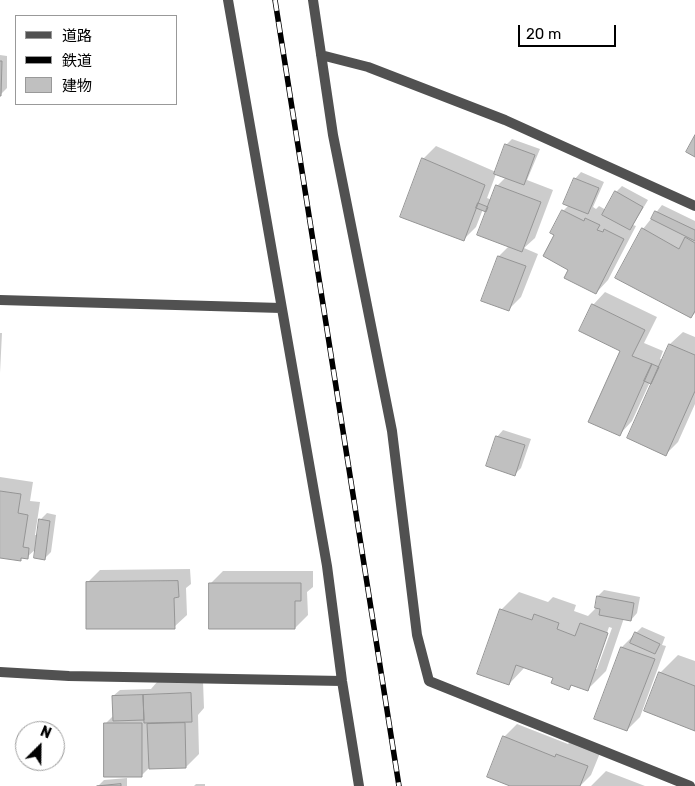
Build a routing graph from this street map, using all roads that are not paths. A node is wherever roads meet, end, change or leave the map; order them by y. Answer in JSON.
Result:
{"nodes":[{"id":1,"x":228,"y":0,"type":"edge"},
{"id":2,"x":312,"y":0,"type":"edge"},
{"id":3,"x":321,"y":55,"type":"junction"},
{"id":4,"x":695,"y":206,"type":"edge"},
{"id":5,"x":0,"y":300,"type":"edge"},
{"id":6,"x":281,"y":308,"type":"junction"},
{"id":7,"x":0,"y":672,"type":"edge"},
{"id":8,"x":342,"y":681,"type":"junction"},
{"id":9,"x":359,"y":786,"type":"edge"},
{"id":10,"x":690,"y":786,"type":"edge"}],
"edges":[{"from":1,"to":6,"type":"street"},
{"from":2,"to":3,"type":"street"},
{"from":3,"to":4,"type":"street"},
{"from":3,"to":10,"type":"street"},
{"from":5,"to":6,"type":"street"},
{"from":6,"to":8,"type":"street"},
{"from":7,"to":8,"type":"street"},
{"from":8,"to":9,"type":"street"}]}
